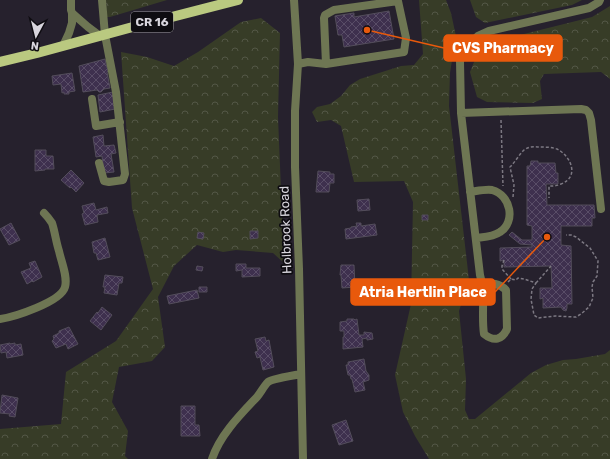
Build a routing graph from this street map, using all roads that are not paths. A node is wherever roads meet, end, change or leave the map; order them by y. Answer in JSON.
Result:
{"nodes":[{"id":1,"x":71,"y":0,"type":"edge"},
{"id":2,"x":102,"y":0,"type":"edge"},
{"id":3,"x":238,"y":0,"type":"edge"},
{"id":4,"x":294,"y":0,"type":"edge"},
{"id":5,"x":398,"y":0,"type":"edge"},
{"id":6,"x":600,"y":0,"type":"edge"},
{"id":7,"x":72,"y":13,"type":"junction"},
{"id":8,"x":102,"y":36,"type":"junction"},
{"id":9,"x":63,"y":46,"type":"junction"},
{"id":10,"x":0,"y":62,"type":"edge"},
{"id":11,"x":298,"y":64,"type":"junction"},
{"id":12,"x":326,"y":64,"type":"junction"},
{"id":13,"x":92,"y":99,"type":"dead end"},
{"id":14,"x":461,"y":113,"type":"junction"},
{"id":15,"x":120,"y":122,"type":"junction"},
{"id":16,"x":99,"y":163,"type":"dead end"},
{"id":17,"x":470,"y":192,"type":"junction"},
{"id":18,"x":601,"y":209,"type":"dead end"},
{"id":19,"x":44,"y":213,"type":"dead end"},
{"id":20,"x":476,"y":238,"type":"junction"},
{"id":21,"x":483,"y":284,"type":"junction"},
{"id":22,"x":0,"y":319,"type":"edge"},
{"id":23,"x":301,"y":374,"type":"junction"},
{"id":24,"x":212,"y":459,"type":"edge"},
{"id":25,"x":303,"y":459,"type":"edge"}],
"edges":[{"from":1,"to":7,"type":"street"},
{"from":2,"to":8,"type":"street"},
{"from":3,"to":8,"type":"main road","number":"CR 16"},
{"from":4,"to":11,"type":"street","name":"Holbrook Road"},
{"from":5,"to":12,"type":"street"},
{"from":5,"to":12,"type":"street"},
{"from":6,"to":14,"type":"street"},
{"from":7,"to":8,"type":"street"},
{"from":7,"to":9,"type":"street"},
{"from":8,"to":9,"type":"main road","number":"CR 16"},
{"from":8,"to":15,"type":"street"},
{"from":9,"to":10,"type":"main road","number":"CR 16"},
{"from":11,"to":12,"type":"street"},
{"from":11,"to":23,"type":"street","name":"Holbrook Road"},
{"from":13,"to":15,"type":"street"},
{"from":14,"to":17,"type":"street"},
{"from":14,"to":18,"type":"street"},
{"from":15,"to":16,"type":"street"},
{"from":17,"to":20,"type":"street"},
{"from":17,"to":20,"type":"street"},
{"from":19,"to":22,"type":"street"},
{"from":20,"to":21,"type":"street"},
{"from":21,"to":21,"type":"street"},
{"from":23,"to":24,"type":"street"},
{"from":23,"to":25,"type":"street","name":"Holbrook Road"}]}
